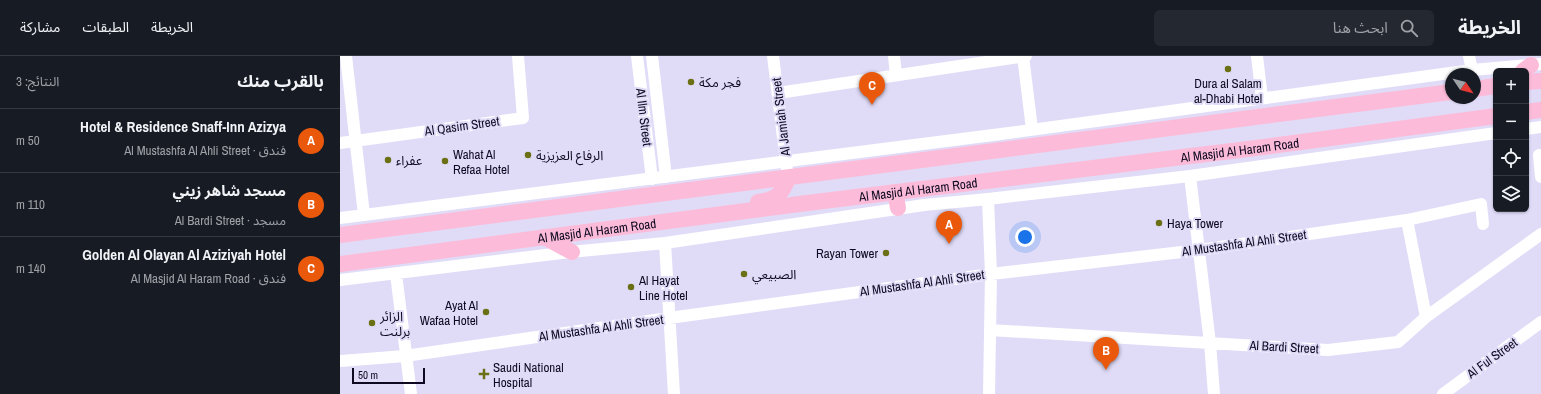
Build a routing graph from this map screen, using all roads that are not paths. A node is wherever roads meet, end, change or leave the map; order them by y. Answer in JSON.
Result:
{"nodes":[{"id":1,"x":346,"y":56,"type":"edge"},
{"id":2,"x":518,"y":56,"type":"edge"},
{"id":3,"x":636,"y":56,"type":"edge"},
{"id":4,"x":652,"y":56,"type":"edge"},
{"id":5,"x":773,"y":56,"type":"edge"},
{"id":6,"x":894,"y":56,"type":"edge"},
{"id":7,"x":1023,"y":56,"type":"edge"},
{"id":8,"x":1026,"y":56,"type":"edge"},
{"id":9,"x":1257,"y":56,"type":"edge"},
{"id":10,"x":1469,"y":56,"type":"edge"},
{"id":11,"x":1532,"y":67,"type":"edge"},
{"id":12,"x":1472,"y":68,"type":"edge"},
{"id":13,"x":1481,"y":70,"type":"edge"},
{"id":14,"x":1445,"y":74,"type":"edge"},
{"id":15,"x":896,"y":75,"type":"junction"},
{"id":16,"x":1541,"y":80,"type":"edge"},
{"id":17,"x":1529,"y":82,"type":"edge"},
{"id":18,"x":1493,"y":86,"type":"edge"},
{"id":19,"x":1481,"y":88,"type":"edge"},
{"id":20,"x":778,"y":93,"type":"junction"},
{"id":21,"x":1445,"y":93,"type":"edge"},
{"id":22,"x":1262,"y":98,"type":"junction"},
{"id":23,"x":1541,"y":110,"type":"edge"},
{"id":24,"x":1529,"y":112,"type":"edge"},
{"id":25,"x":1493,"y":116,"type":"edge"},
{"id":26,"x":1445,"y":124,"type":"junction"},
{"id":27,"x":1541,"y":127,"type":"edge"},
{"id":28,"x":1032,"y":129,"type":"junction"},
{"id":29,"x":1529,"y":129,"type":"edge"},
{"id":30,"x":1493,"y":133,"type":"edge"},
{"id":31,"x":1001,"y":134,"type":"junction"},
{"id":32,"x":356,"y":140,"type":"junction"},
{"id":33,"x":1447,"y":140,"type":"junction"},
{"id":34,"x":340,"y":143,"type":"edge"},
{"id":35,"x":1003,"y":150,"type":"junction"},
{"id":36,"x":1539,"y":155,"type":"dead end"},
{"id":37,"x":786,"y":160,"type":"junction"},
{"id":38,"x":1190,"y":176,"type":"junction"},
{"id":39,"x":666,"y":177,"type":"junction"},
{"id":40,"x":1541,"y":177,"type":"edge"},
{"id":41,"x":788,"y":178,"type":"junction"},
{"id":42,"x":652,"y":179,"type":"junction"},
{"id":43,"x":895,"y":192,"type":"junction"},
{"id":44,"x":988,"y":199,"type":"junction"},
{"id":45,"x":898,"y":208,"type":"junction"},
{"id":46,"x":364,"y":215,"type":"junction"},
{"id":47,"x":340,"y":218,"type":"edge"},
{"id":48,"x":1407,"y":220,"type":"junction"},
{"id":49,"x":652,"y":223,"type":"junction"},
{"id":50,"x":1483,"y":224,"type":"dead end"},
{"id":51,"x":1541,"y":234,"type":"edge"},
{"id":52,"x":340,"y":235,"type":"edge"},
{"id":53,"x":544,"y":238,"type":"junction"},
{"id":54,"x":665,"y":243,"type":"junction"},
{"id":55,"x":1199,"y":250,"type":"junction"},
{"id":56,"x":572,"y":252,"type":"junction"},
{"id":57,"x":340,"y":264,"type":"edge"},
{"id":58,"x":396,"y":274,"type":"junction"},
{"id":59,"x":991,"y":274,"type":"junction"},
{"id":60,"x":340,"y":280,"type":"edge"},
{"id":61,"x":1426,"y":317,"type":"junction"},
{"id":62,"x":669,"y":318,"type":"junction"},
{"id":63,"x":1541,"y":322,"type":"edge"},
{"id":64,"x":990,"y":330,"type":"junction"},
{"id":65,"x":1210,"y":343,"type":"junction"},
{"id":66,"x":405,"y":356,"type":"junction"},
{"id":67,"x":340,"y":361,"type":"edge"},
{"id":68,"x":411,"y":394,"type":"edge"},
{"id":69,"x":674,"y":394,"type":"edge"},
{"id":70,"x":989,"y":394,"type":"edge"},
{"id":71,"x":1214,"y":394,"type":"edge"},
{"id":72,"x":1443,"y":394,"type":"edge"}],
"edges":[{"from":1,"to":32,"type":"street"},
{"from":2,"to":32,"type":"street","name":"Al Qasim Street"},
{"from":3,"to":42,"type":"street","name":"Al Ilm Street"},
{"from":4,"to":39,"type":"street","name":"Al Ilm Street"},
{"from":5,"to":20,"type":"street","name":"Al Jamiah Street"},
{"from":6,"to":15,"type":"street"},
{"from":7,"to":8,"type":"street"},
{"from":7,"to":15,"type":"street"},
{"from":7,"to":28,"type":"street"},
{"from":9,"to":22,"type":"street"},
{"from":10,"to":12,"type":"street"},
{"from":11,"to":13,"type":"street"},
{"from":14,"to":22,"type":"street"},
{"from":15,"to":20,"type":"street"},
{"from":16,"to":17,"type":"main road"},
{"from":18,"to":19,"type":"main road"},
{"from":20,"to":37,"type":"street","name":"Al Jamiah Street"},
{"from":21,"to":35,"type":"main road","name":"Al Masjid Al Haram Road"},
{"from":22,"to":28,"type":"street"},
{"from":23,"to":24,"type":"main road"},
{"from":25,"to":26,"type":"main road","name":"Al Masjid Al Haram Road"},
{"from":26,"to":33,"type":"street"},
{"from":26,"to":43,"type":"main road","name":"Al Masjid Al Haram Road"},
{"from":27,"to":29,"type":"street"},
{"from":28,"to":31,"type":"street"},
{"from":30,"to":33,"type":"street"},
{"from":31,"to":35,"type":"street"},
{"from":31,"to":37,"type":"street"},
{"from":32,"to":34,"type":"street","name":"Al Qasim Street"},
{"from":32,"to":46,"type":"street"},
{"from":33,"to":38,"type":"street"},
{"from":35,"to":41,"type":"main road","name":"Al Masjid Al Haram Road"},
{"from":36,"to":40,"type":"street"},
{"from":37,"to":39,"type":"street"},
{"from":37,"to":41,"type":"street","name":"Al Jamiah Street"},
{"from":38,"to":44,"type":"street"},
{"from":38,"to":55,"type":"street"},
{"from":39,"to":42,"type":"street"},
{"from":41,"to":49,"type":"main road"},
{"from":41,"to":52,"type":"main road","name":"Al Masjid Al Haram Road"},
{"from":42,"to":46,"type":"street"},
{"from":43,"to":45,"type":"main road"},
{"from":43,"to":49,"type":"main road","name":"Al Masjid Al Haram Road"},
{"from":44,"to":45,"type":"street"},
{"from":44,"to":59,"type":"street"},
{"from":45,"to":54,"type":"street"},
{"from":46,"to":47,"type":"street"},
{"from":48,"to":50,"type":"street","name":"Al Mustashfa Al Ahli Street"},
{"from":48,"to":55,"type":"street","name":"Al Mustashfa Al Ahli Street"},
{"from":48,"to":61,"type":"street"},
{"from":49,"to":53,"type":"main road","name":"Al Masjid Al Haram Road"},
{"from":51,"to":61,"type":"street","name":"Al Bardi Street"},
{"from":53,"to":56,"type":"main road"},
{"from":53,"to":57,"type":"main road","name":"Al Masjid Al Haram Road"},
{"from":54,"to":56,"type":"street"},
{"from":54,"to":62,"type":"street"},
{"from":55,"to":59,"type":"street","name":"Al Mustashfa Al Ahli Street"},
{"from":55,"to":65,"type":"street"},
{"from":56,"to":58,"type":"street"},
{"from":58,"to":60,"type":"street"},
{"from":58,"to":66,"type":"street"},
{"from":59,"to":62,"type":"street","name":"Al Mustashfa Al Ahli Street"},
{"from":59,"to":64,"type":"street"},
{"from":61,"to":65,"type":"street","name":"Al Bardi Street"},
{"from":62,"to":66,"type":"street","name":"Al Mustashfa Al Ahli Street"},
{"from":62,"to":69,"type":"street"},
{"from":63,"to":72,"type":"street","name":"Al Ful Street"},
{"from":64,"to":65,"type":"street","name":"Al Bardi Street"},
{"from":64,"to":70,"type":"street"},
{"from":65,"to":71,"type":"street"},
{"from":66,"to":67,"type":"street","name":"Al Mustashfa Al Ahli Street"},
{"from":66,"to":68,"type":"street"}]}
